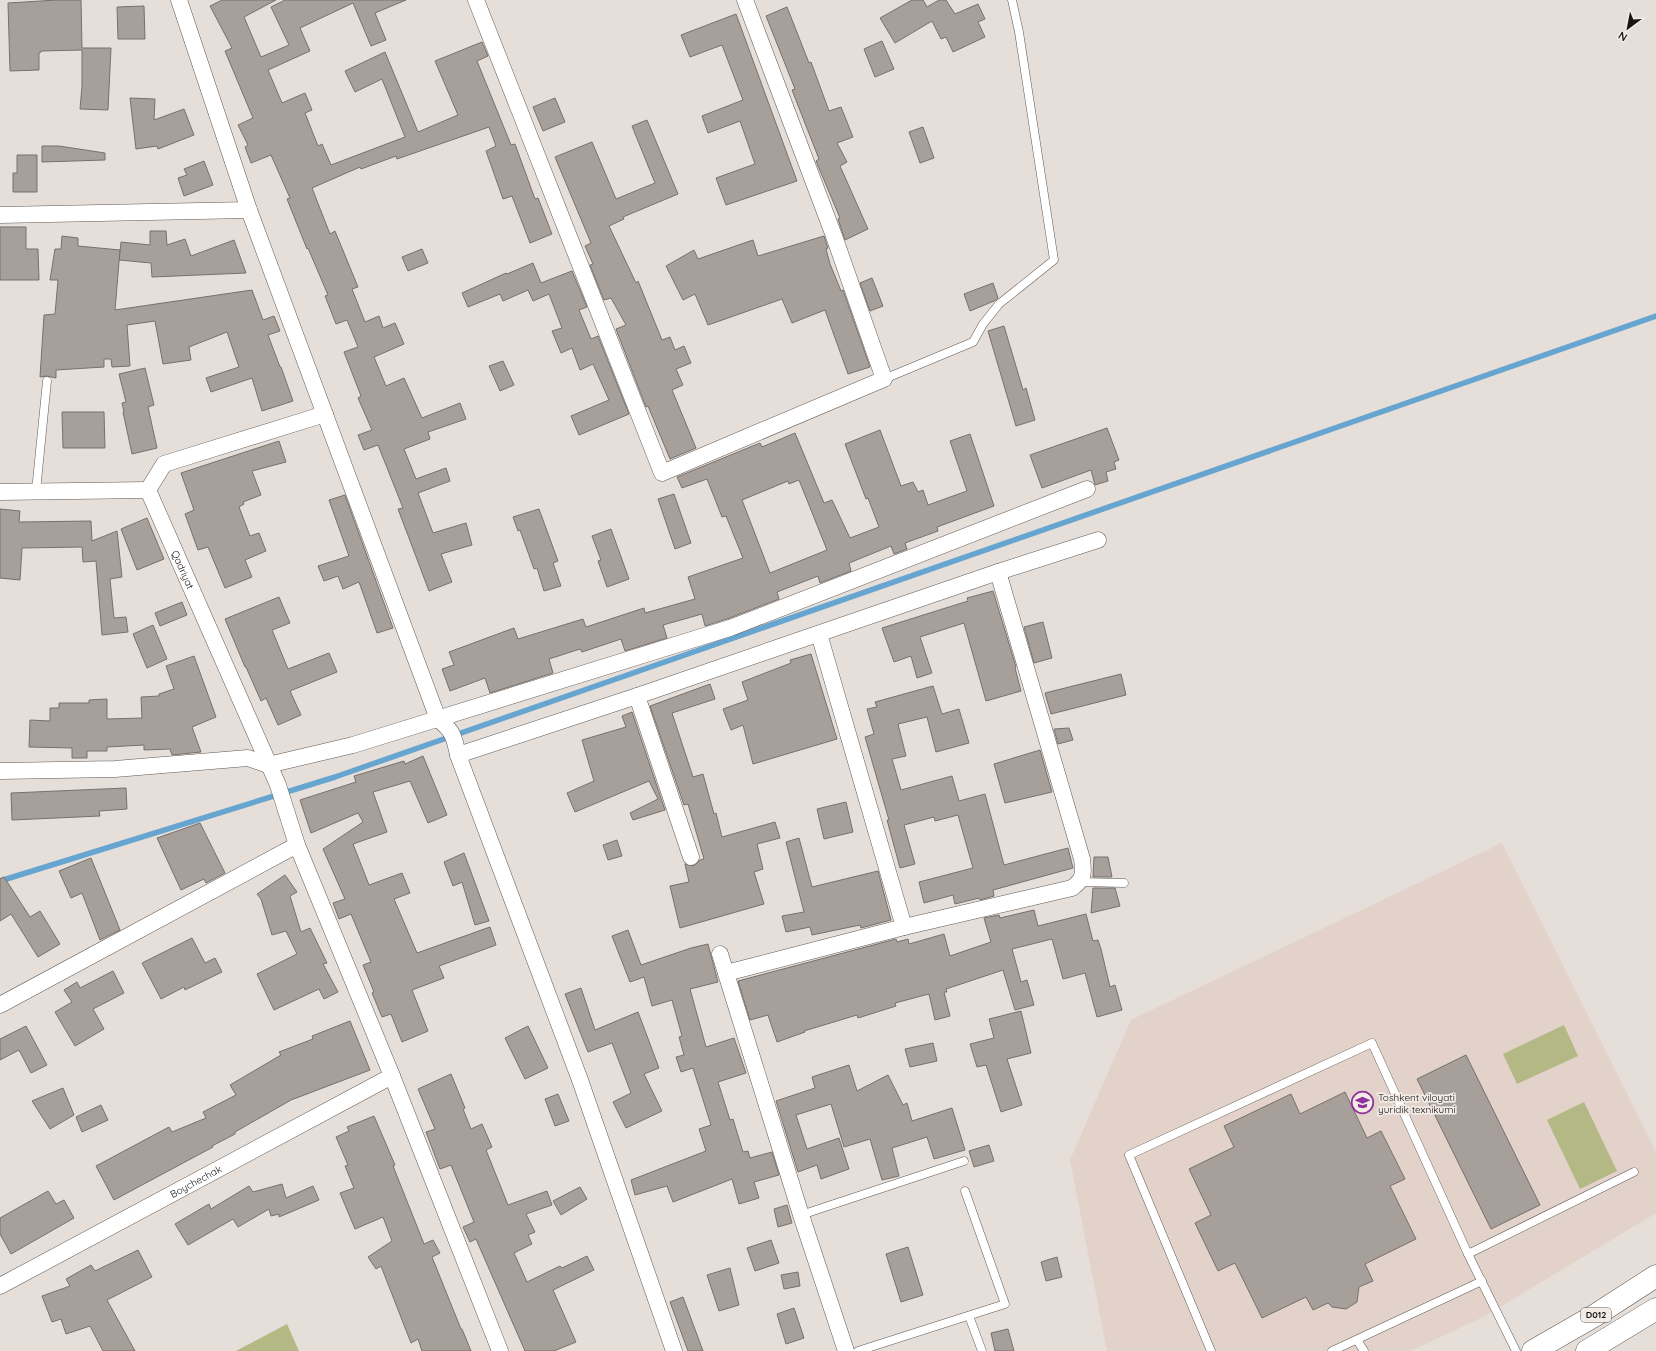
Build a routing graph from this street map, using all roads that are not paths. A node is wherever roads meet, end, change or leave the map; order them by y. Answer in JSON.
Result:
{"nodes":[{"id":1,"x":179,"y":0,"type":"edge"},
{"id":2,"x":476,"y":0,"type":"edge"},
{"id":3,"x":745,"y":0,"type":"edge"},
{"id":4,"x":1012,"y":0,"type":"edge"},
{"id":5,"x":249,"y":210,"type":"junction"},
{"id":6,"x":0,"y":214,"type":"edge"},
{"id":7,"x":884,"y":379,"type":"junction"},
{"id":8,"x":47,"y":381,"type":"dead end"},
{"id":9,"x":325,"y":414,"type":"junction"},
{"id":10,"x":1088,"y":489,"type":"dead end"},
{"id":11,"x":148,"y":490,"type":"junction"},
{"id":12,"x":36,"y":491,"type":"junction"},
{"id":13,"x":0,"y":492,"type":"edge"},
{"id":14,"x":1098,"y":540,"type":"dead end"},
{"id":15,"x":998,"y":572,"type":"junction"},
{"id":16,"x":819,"y":634,"type":"junction"},
{"id":17,"x":637,"y":696,"type":"junction"},
{"id":18,"x":450,"y":736,"type":"junction"},
{"id":19,"x":268,"y":766,"type":"junction"},
{"id":20,"x":0,"y":771,"type":"edge"},
{"id":21,"x":297,"y":846,"type":"junction"},
{"id":22,"x":690,"y":857,"type":"dead end"},
{"id":23,"x":1080,"y":882,"type":"junction"},
{"id":24,"x":1124,"y":883,"type":"dead end"},
{"id":25,"x":904,"y":927,"type":"junction"},
{"id":26,"x":720,"y":954,"type":"dead end"},
{"id":27,"x":726,"y":973,"type":"junction"},
{"id":28,"x":0,"y":1005,"type":"edge"},
{"id":29,"x":392,"y":1076,"type":"junction"},
{"id":30,"x":964,"y":1161,"type":"dead end"},
{"id":31,"x":1634,"y":1172,"type":"dead end"},
{"id":32,"x":965,"y":1191,"type":"dead end"},
{"id":33,"x":801,"y":1216,"type":"junction"},
{"id":34,"x":1468,"y":1254,"type":"junction"},
{"id":35,"x":1656,"y":1276,"type":"edge"},
{"id":36,"x":1482,"y":1281,"type":"junction"},
{"id":37,"x":0,"y":1286,"type":"edge"},
{"id":38,"x":1656,"y":1309,"type":"edge"},
{"id":39,"x":968,"y":1316,"type":"junction"},
{"id":40,"x":1357,"y":1340,"type":"junction"},
{"id":41,"x":500,"y":1351,"type":"edge"},
{"id":42,"x":674,"y":1351,"type":"edge"},
{"id":43,"x":846,"y":1351,"type":"edge"},
{"id":44,"x":858,"y":1351,"type":"edge"},
{"id":45,"x":982,"y":1351,"type":"edge"},
{"id":46,"x":1211,"y":1351,"type":"edge"},
{"id":47,"x":1332,"y":1351,"type":"edge"},
{"id":48,"x":1364,"y":1351,"type":"edge"},
{"id":49,"x":1516,"y":1351,"type":"edge"},
{"id":50,"x":1533,"y":1351,"type":"edge"},
{"id":51,"x":1587,"y":1351,"type":"edge"}],
"edges":[{"from":1,"to":5,"type":"street"},
{"from":2,"to":7,"type":"street"},
{"from":3,"to":7,"type":"street"},
{"from":4,"to":7,"type":"lane"},
{"from":5,"to":6,"type":"street"},
{"from":5,"to":9,"type":"street"},
{"from":8,"to":12,"type":"lane"},
{"from":9,"to":11,"type":"street"},
{"from":9,"to":18,"type":"street"},
{"from":10,"to":18,"type":"street"},
{"from":11,"to":12,"type":"street"},
{"from":11,"to":19,"type":"street","name":"Qadriyat"},
{"from":12,"to":13,"type":"street"},
{"from":14,"to":15,"type":"street"},
{"from":15,"to":16,"type":"street"},
{"from":15,"to":23,"type":"street"},
{"from":16,"to":17,"type":"street"},
{"from":16,"to":25,"type":"street"},
{"from":17,"to":18,"type":"street"},
{"from":17,"to":22,"type":"street"},
{"from":18,"to":19,"type":"street"},
{"from":18,"to":42,"type":"street"},
{"from":19,"to":20,"type":"street"},
{"from":19,"to":21,"type":"street","name":"Qadriyat"},
{"from":21,"to":28,"type":"street"},
{"from":21,"to":29,"type":"street","name":"Qadriyat"},
{"from":23,"to":24,"type":"lane"},
{"from":23,"to":25,"type":"street"},
{"from":25,"to":27,"type":"street"},
{"from":26,"to":27,"type":"street"},
{"from":27,"to":33,"type":"street"},
{"from":29,"to":37,"type":"street","name":"Boychechak"},
{"from":29,"to":41,"type":"street","name":"Qadriyat"},
{"from":30,"to":33,"type":"lane"},
{"from":31,"to":34,"type":"lane"},
{"from":32,"to":39,"type":"lane"},
{"from":33,"to":43,"type":"street"},
{"from":34,"to":36,"type":"lane"},
{"from":34,"to":46,"type":"lane"},
{"from":35,"to":50,"type":"highway","number":"D012"},
{"from":36,"to":40,"type":"lane"},
{"from":36,"to":49,"type":"lane"},
{"from":38,"to":51,"type":"highway","number":"D012"},
{"from":39,"to":44,"type":"lane"},
{"from":39,"to":45,"type":"lane"},
{"from":40,"to":47,"type":"lane"},
{"from":40,"to":48,"type":"lane"}]}
